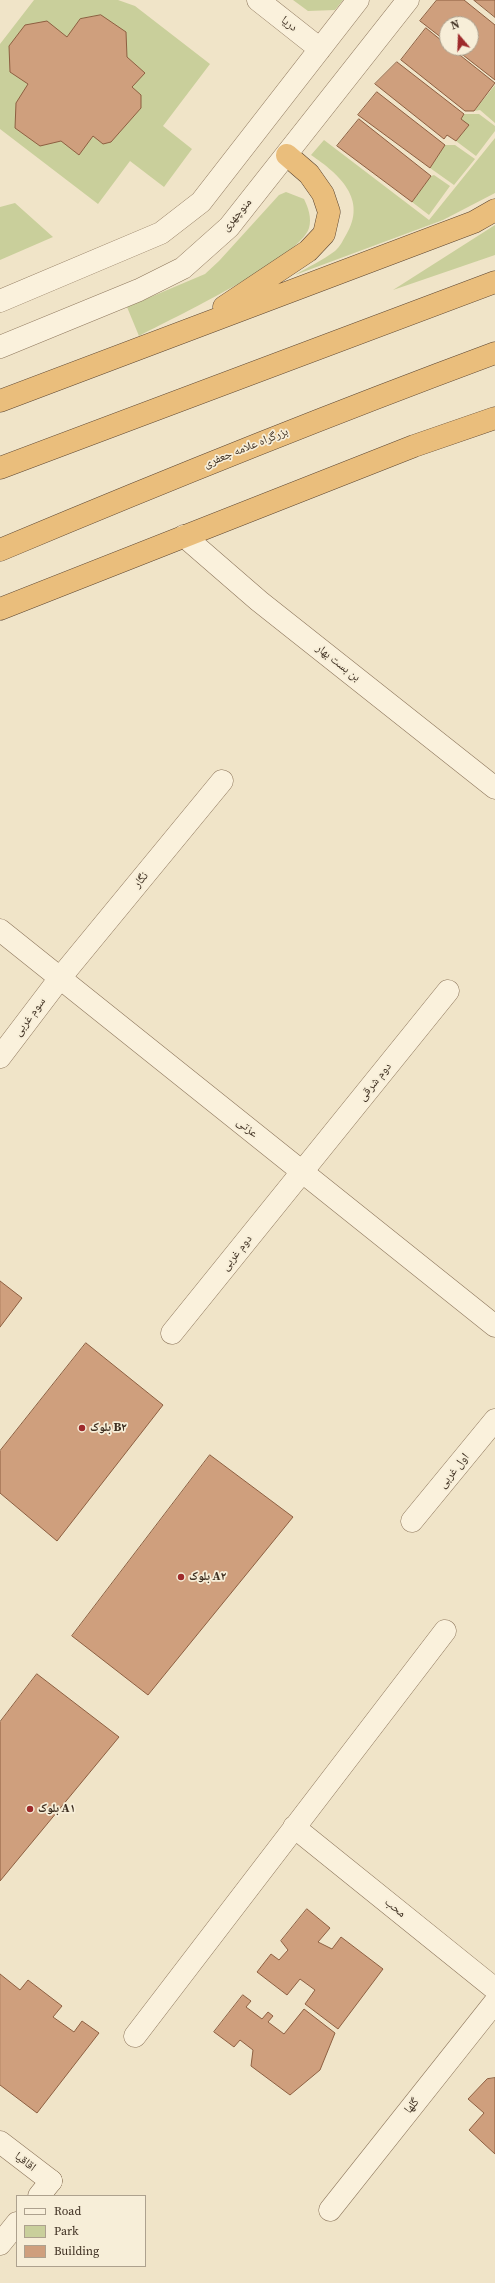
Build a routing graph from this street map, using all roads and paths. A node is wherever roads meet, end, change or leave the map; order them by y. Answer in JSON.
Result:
{"nodes":[{"id":1,"x":258,"y":0,"type":"edge"},
{"id":2,"x":358,"y":0,"type":"edge"},
{"id":3,"x":408,"y":0,"type":"edge"},
{"id":4,"x":320,"y":49,"type":"junction"},
{"id":5,"x":288,"y":155,"type":"junction"},
{"id":6,"x":495,"y":210,"type":"edge"},
{"id":7,"x":495,"y":282,"type":"edge"},
{"id":8,"x":0,"y":301,"type":"edge"},
{"id":9,"x":192,"y":328,"type":"junction"},
{"id":10,"x":0,"y":347,"type":"edge"},
{"id":11,"x":495,"y":353,"type":"edge"},
{"id":12,"x":0,"y":401,"type":"edge"},
{"id":13,"x":495,"y":418,"type":"edge"},
{"id":14,"x":0,"y":468,"type":"edge"},
{"id":15,"x":184,"y":536,"type":"junction"},
{"id":16,"x":0,"y":550,"type":"edge"},
{"id":17,"x":0,"y":609,"type":"edge"},
{"id":18,"x":222,"y":781,"type":"dead end"},
{"id":19,"x":495,"y":788,"type":"edge"},
{"id":20,"x":0,"y":930,"type":"edge"},
{"id":21,"x":60,"y":978,"type":"junction"},
{"id":22,"x":448,"y":991,"type":"dead end"},
{"id":23,"x":0,"y":1057,"type":"edge"},
{"id":24,"x":303,"y":1172,"type":"junction"},
{"id":25,"x":495,"y":1326,"type":"edge"},
{"id":26,"x":172,"y":1333,"type":"dead end"},
{"id":27,"x":495,"y":1420,"type":"edge"},
{"id":28,"x":412,"y":1521,"type":"dead end"},
{"id":29,"x":444,"y":1631,"type":"dead end"},
{"id":30,"x":294,"y":1827,"type":"junction"},
{"id":31,"x":495,"y":1989,"type":"edge"},
{"id":32,"x":495,"y":2002,"type":"edge"},
{"id":33,"x":135,"y":2036,"type":"dead end"},
{"id":34,"x":0,"y":2142,"type":"edge"},
{"id":35,"x":45,"y":2189,"type":"edge"},
{"id":36,"x":330,"y":2210,"type":"dead end"},
{"id":37,"x":16,"y":2224,"type":"edge"},
{"id":38,"x":0,"y":2244,"type":"edge"}],
"edges":[{"from":1,"to":4,"type":"street","name":"دریا"},
{"from":2,"to":4,"type":"street"},
{"from":3,"to":5,"type":"street","name":"منوچهری"},
{"from":4,"to":8,"type":"street"},
{"from":5,"to":9,"type":"highway"},
{"from":5,"to":10,"type":"street","name":"منوچهری"},
{"from":6,"to":9,"type":"highway"},
{"from":7,"to":14,"type":"highway"},
{"from":9,"to":12,"type":"highway"},
{"from":11,"to":16,"type":"highway","name":"بزرگراه علامه جعفری"},
{"from":13,"to":15,"type":"highway"},
{"from":15,"to":17,"type":"highway"},
{"from":15,"to":19,"type":"street","name":"بن بست بهار"},
{"from":18,"to":21,"type":"street","name":"نگار"},
{"from":20,"to":21,"type":"street","name":"عزتی"},
{"from":21,"to":23,"type":"street","name":"سوم غربی"},
{"from":21,"to":24,"type":"street","name":"عزتی"},
{"from":22,"to":24,"type":"street","name":"دوم شرقی"},
{"from":24,"to":25,"type":"street","name":"عزتی"},
{"from":24,"to":26,"type":"street","name":"دوم غربی"},
{"from":27,"to":28,"type":"street","name":"اول غربی"},
{"from":29,"to":30,"type":"street"},
{"from":30,"to":31,"type":"street","name":"محب"},
{"from":30,"to":33,"type":"street"},
{"from":32,"to":36,"type":"street","name":"گلها"},
{"from":34,"to":35,"type":"street","name":"اقاقیا"},
{"from":37,"to":38,"type":"street"}]}
